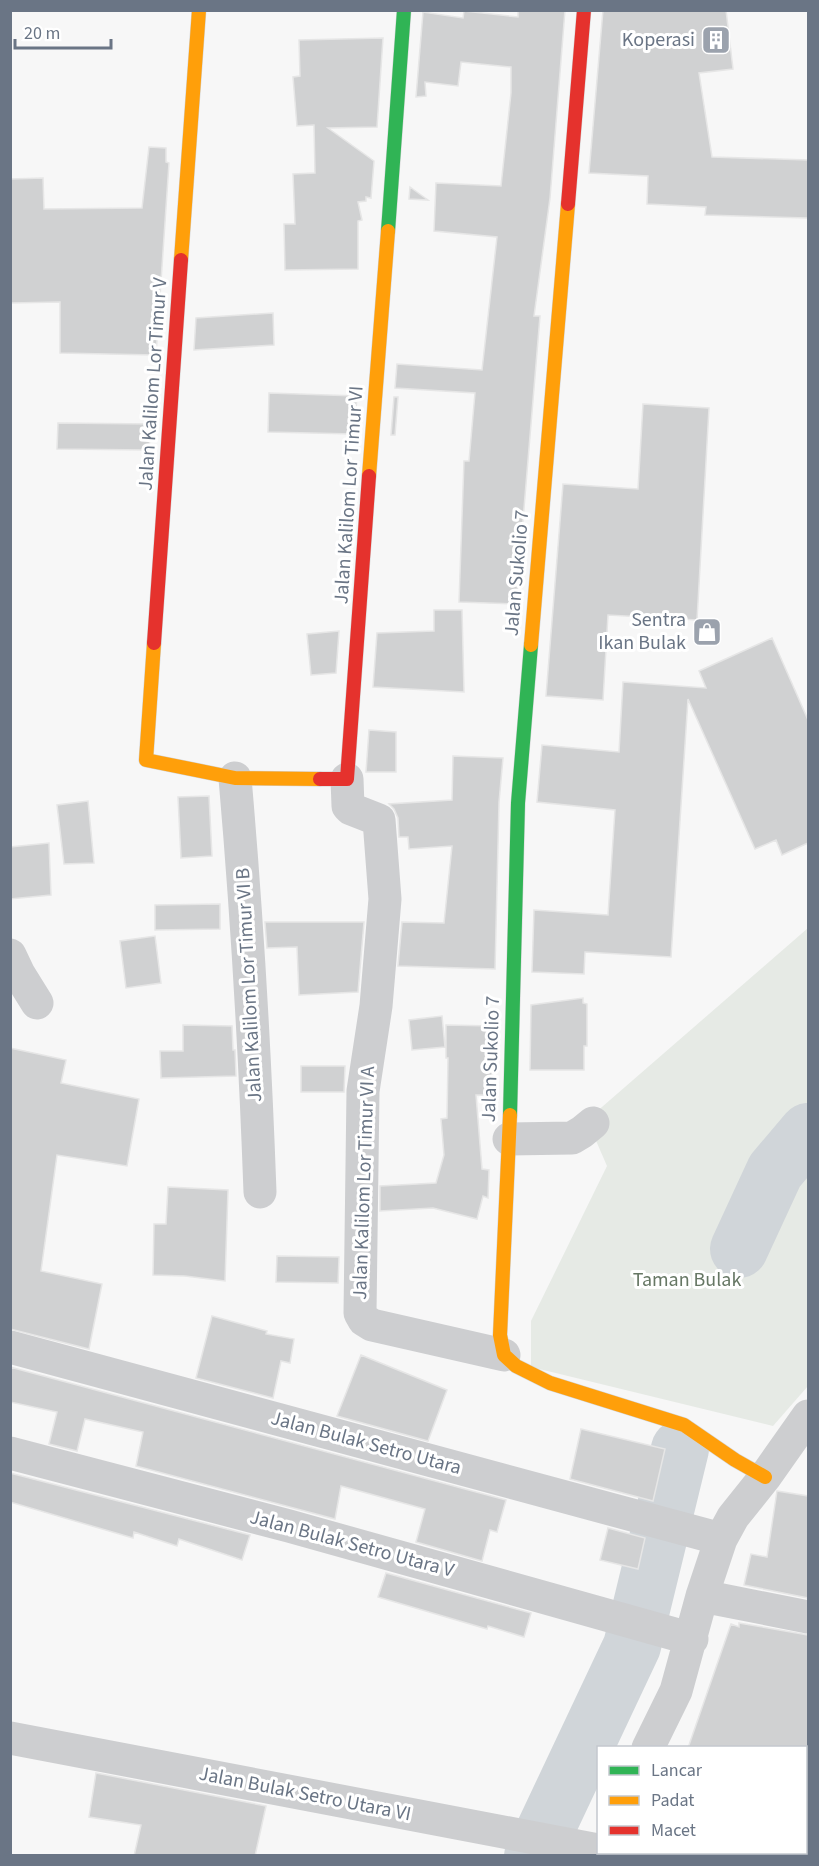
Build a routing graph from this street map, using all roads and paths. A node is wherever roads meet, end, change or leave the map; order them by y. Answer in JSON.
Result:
{"nodes":[{"id":1,"x":200,"y":10,"type":"edge"},
{"id":2,"x":404,"y":10,"type":"edge"},
{"id":3,"x":584,"y":10,"type":"edge"},
{"id":4,"x":235,"y":778,"type":"junction"},
{"id":5,"x":347,"y":779,"type":"junction"},
{"id":6,"x":10,"y":955,"type":"edge"},
{"id":7,"x":37,"y":1003,"type":"dead end"},
{"id":8,"x":593,"y":1123,"type":"dead end"},
{"id":9,"x":508,"y":1139,"type":"junction"},
{"id":10,"x":260,"y":1192,"type":"dead end"},
{"id":11,"x":10,"y":1347,"type":"edge"},
{"id":12,"x":504,"y":1355,"type":"junction"},
{"id":13,"x":808,"y":1416,"type":"edge"},
{"id":14,"x":10,"y":1453,"type":"edge"},
{"id":15,"x":765,"y":1477,"type":"junction"},
{"id":16,"x":708,"y":1536,"type":"junction"},
{"id":17,"x":702,"y":1596,"type":"junction"},
{"id":18,"x":808,"y":1617,"type":"edge"},
{"id":19,"x":681,"y":1636,"type":"junction"},
{"id":20,"x":10,"y":1738,"type":"edge"},
{"id":21,"x":649,"y":1746,"type":"edge"},
{"id":22,"x":594,"y":1851,"type":"edge"}],
"edges":[{"from":1,"to":4,"type":"street","name":"Jalan Kalilom Lor Timur V"},
{"from":2,"to":5,"type":"street","name":"Jalan Kalilom Lor Timur VI"},
{"from":3,"to":9,"type":"street","name":"Jalan Sukolio 7"},
{"from":4,"to":5,"type":"street"},
{"from":4,"to":10,"type":"street","name":"Jalan Kalilom Lor Timur VI B"},
{"from":5,"to":12,"type":"street","name":"Jalan Kalilom Lor Timur VI A"},
{"from":6,"to":7,"type":"street"},
{"from":8,"to":9,"type":"street"},
{"from":9,"to":12,"type":"street","name":"Jalan Sukolio 7"},
{"from":11,"to":16,"type":"street","name":"Jalan Bulak Setro Utara"},
{"from":12,"to":15,"type":"street"},
{"from":13,"to":15,"type":"street"},
{"from":14,"to":19,"type":"street","name":"Jalan Bulak Setro Utara V"},
{"from":15,"to":16,"type":"street"},
{"from":16,"to":17,"type":"street"},
{"from":17,"to":18,"type":"street"},
{"from":17,"to":19,"type":"street"},
{"from":19,"to":21,"type":"street"},
{"from":20,"to":22,"type":"street","name":"Jalan Bulak Setro Utara VI"}]}
